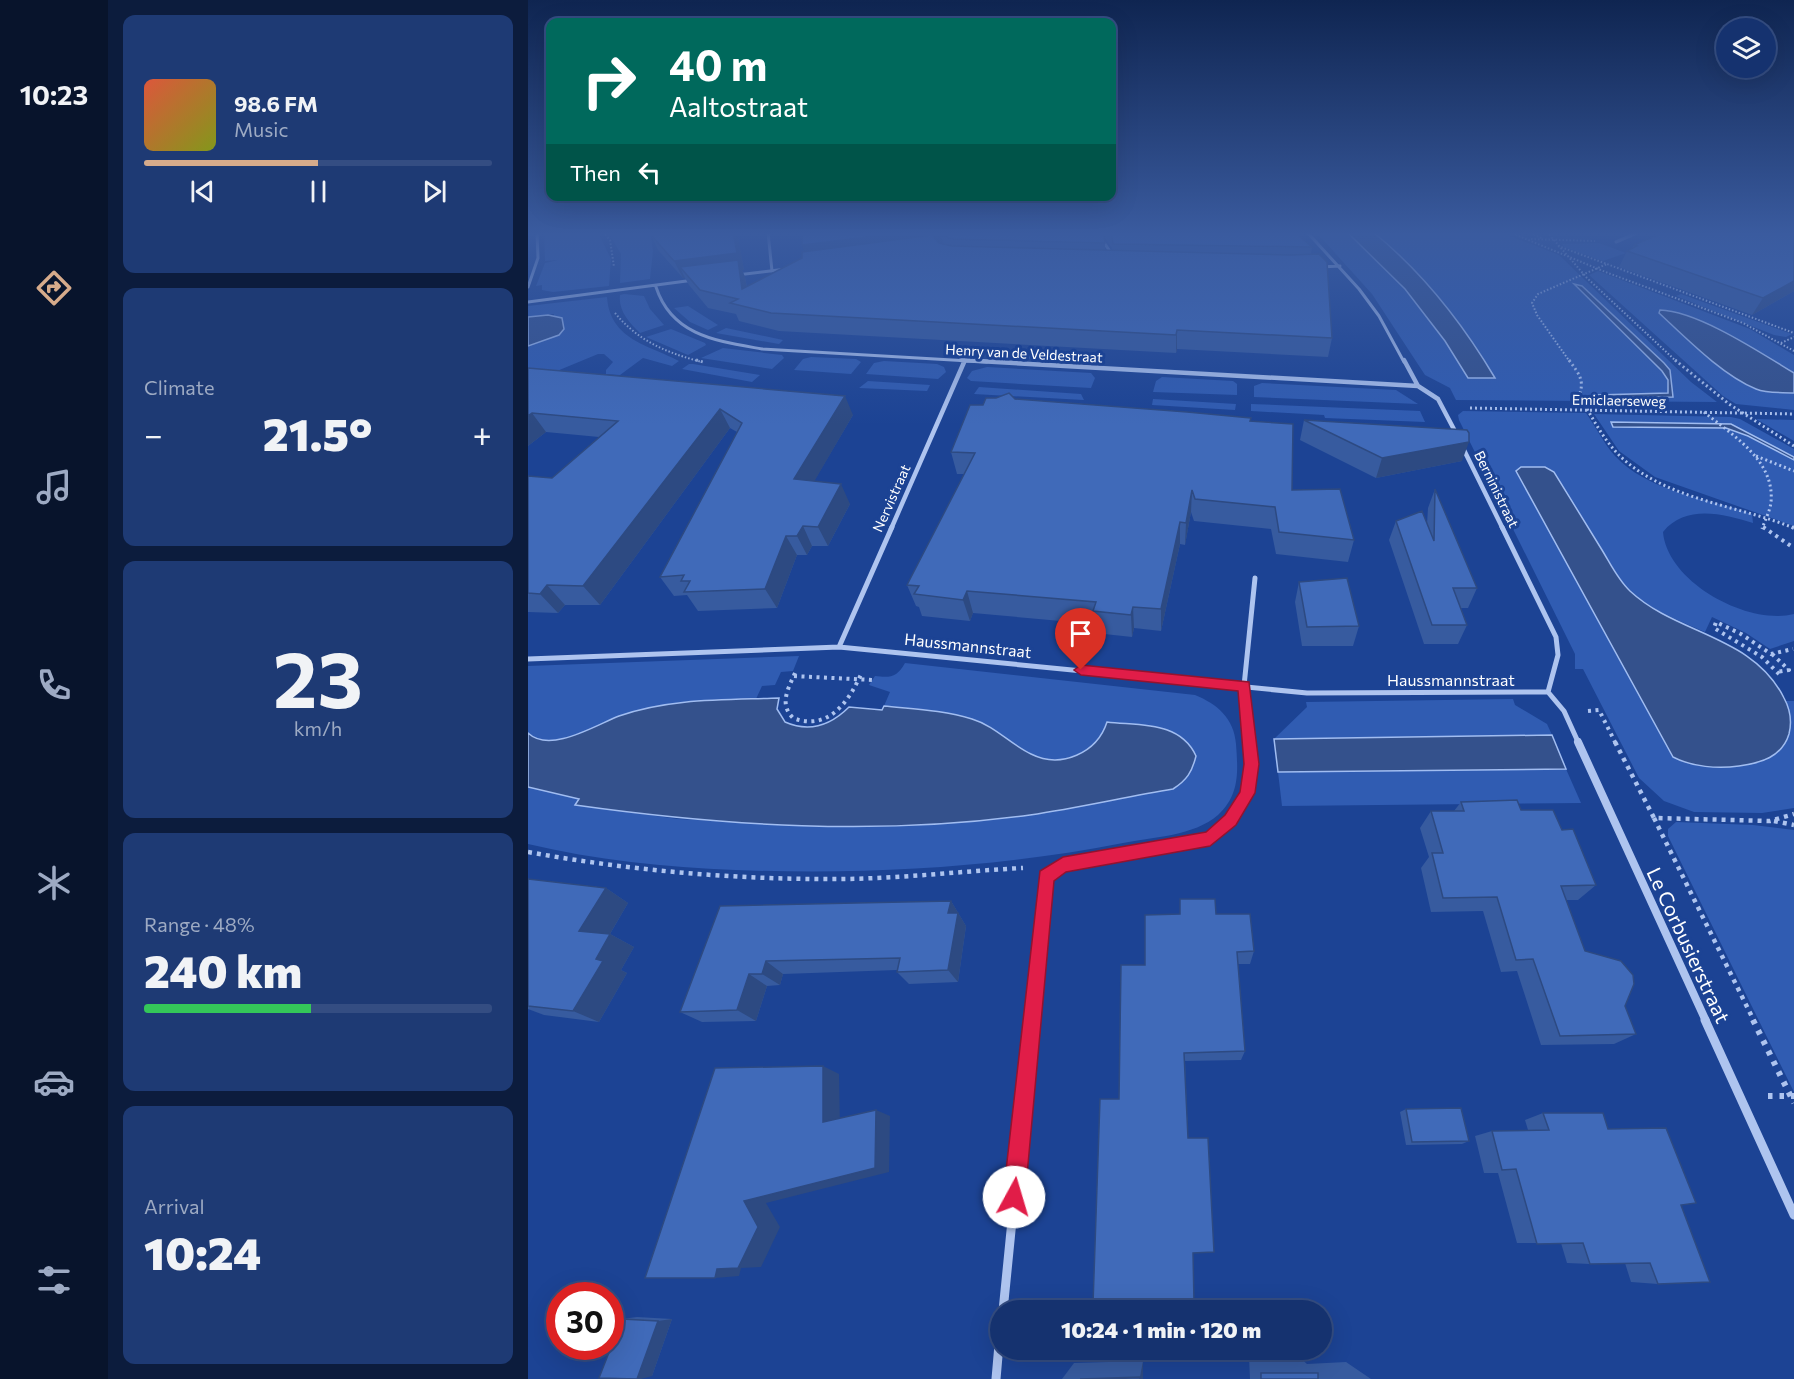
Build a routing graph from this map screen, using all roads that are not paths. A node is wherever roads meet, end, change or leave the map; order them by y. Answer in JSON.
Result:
{"nodes":[{"id":1,"x":576,"y":296,"type":"edge"},
{"id":2,"x":657,"y":296,"type":"edge"},
{"id":3,"x":1364,"y":296,"type":"edge"},
{"id":4,"x":528,"y":302,"type":"edge"},
{"id":5,"x":965,"y":360,"type":"junction"},
{"id":6,"x":1418,"y":386,"type":"junction"},
{"id":7,"x":1255,"y":578,"type":"dead end"},
{"id":8,"x":839,"y":647,"type":"junction"},
{"id":9,"x":528,"y":659,"type":"edge"},
{"id":10,"x":1244,"y":686,"type":"junction"},
{"id":11,"x":1548,"y":692,"type":"junction"},
{"id":12,"x":1794,"y":1215,"type":"edge"},
{"id":13,"x":1004,"y":1300,"type":"edge"},
{"id":14,"x":998,"y":1360,"type":"edge"},
{"id":15,"x":996,"y":1379,"type":"edge"}],
"edges":[{"from":1,"to":4,"type":"street"},
{"from":2,"to":5,"type":"street","name":"Henry van de Veldestraat"},
{"from":3,"to":6,"type":"street","name":"Berninistraat"},
{"from":5,"to":6,"type":"street","name":"Henry van de Veldestraat"},
{"from":5,"to":8,"type":"street","name":"Nervistraat"},
{"from":6,"to":11,"type":"street","name":"Berninistraat"},
{"from":7,"to":10,"type":"street"},
{"from":8,"to":9,"type":"street","name":"Haussmannstraat"},
{"from":8,"to":10,"type":"street","name":"Haussmannstraat"},
{"from":10,"to":11,"type":"street","name":"Haussmannstraat"},
{"from":10,"to":13,"type":"street"},
{"from":11,"to":12,"type":"street","name":"Le Corbusierstraat"},
{"from":14,"to":15,"type":"street"}]}
